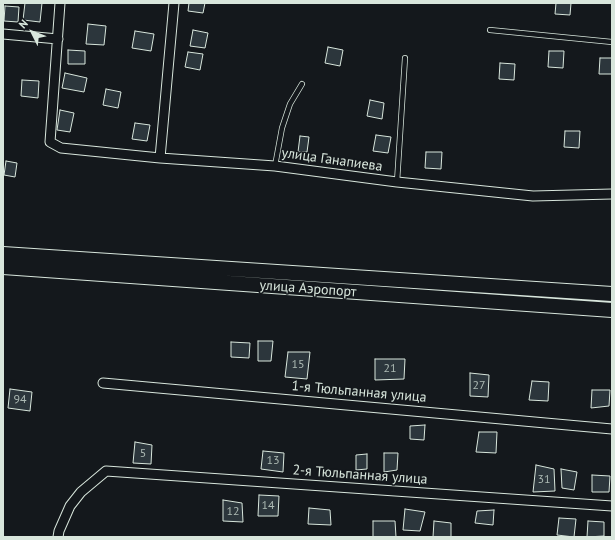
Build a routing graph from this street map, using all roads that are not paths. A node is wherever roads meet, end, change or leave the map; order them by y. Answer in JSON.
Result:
{"nodes":[{"id":1,"x":60,"y":3,"type":"edge"},
{"id":2,"x":174,"y":3,"type":"edge"},
{"id":3,"x":490,"y":30,"type":"dead end"},
{"id":4,"x":3,"y":34,"type":"edge"},
{"id":5,"x":58,"y":39,"type":"junction"},
{"id":6,"x":612,"y":42,"type":"edge"},
{"id":7,"x":405,"y":58,"type":"dead end"},
{"id":8,"x":302,"y":84,"type":"dead end"},
{"id":9,"x":160,"y":158,"type":"junction"},
{"id":10,"x":275,"y":166,"type":"junction"},
{"id":11,"x":398,"y":182,"type":"junction"},
{"id":12,"x":612,"y":194,"type":"edge"},
{"id":13,"x":3,"y":254,"type":"edge"},
{"id":14,"x":3,"y":267,"type":"edge"},
{"id":15,"x":612,"y":294,"type":"edge"},
{"id":16,"x":612,"y":310,"type":"edge"},
{"id":17,"x":103,"y":383,"type":"dead end"},
{"id":18,"x":612,"y":429,"type":"edge"},
{"id":19,"x":612,"y":506,"type":"edge"},
{"id":20,"x":58,"y":537,"type":"edge"}],
"edges":[{"from":1,"to":5,"type":"street"},
{"from":2,"to":9,"type":"street"},
{"from":3,"to":6,"type":"lane"},
{"from":4,"to":5,"type":"street"},
{"from":5,"to":9,"type":"street","name":"улица Ганапиева"},
{"from":7,"to":11,"type":"lane"},
{"from":8,"to":10,"type":"lane"},
{"from":9,"to":10,"type":"street","name":"улица Ганапиева"},
{"from":10,"to":11,"type":"street","name":"улица Ганапиева"},
{"from":11,"to":12,"type":"street","name":"улица Ганапиева"},
{"from":13,"to":15,"type":"main road","name":"улица Аэропорт"},
{"from":14,"to":16,"type":"main road","name":"улица Аэропорт"},
{"from":17,"to":18,"type":"street","name":"1-я Тюльпанная улица"},
{"from":19,"to":20,"type":"street","name":"2-я Тюльпанная улица"}]}
